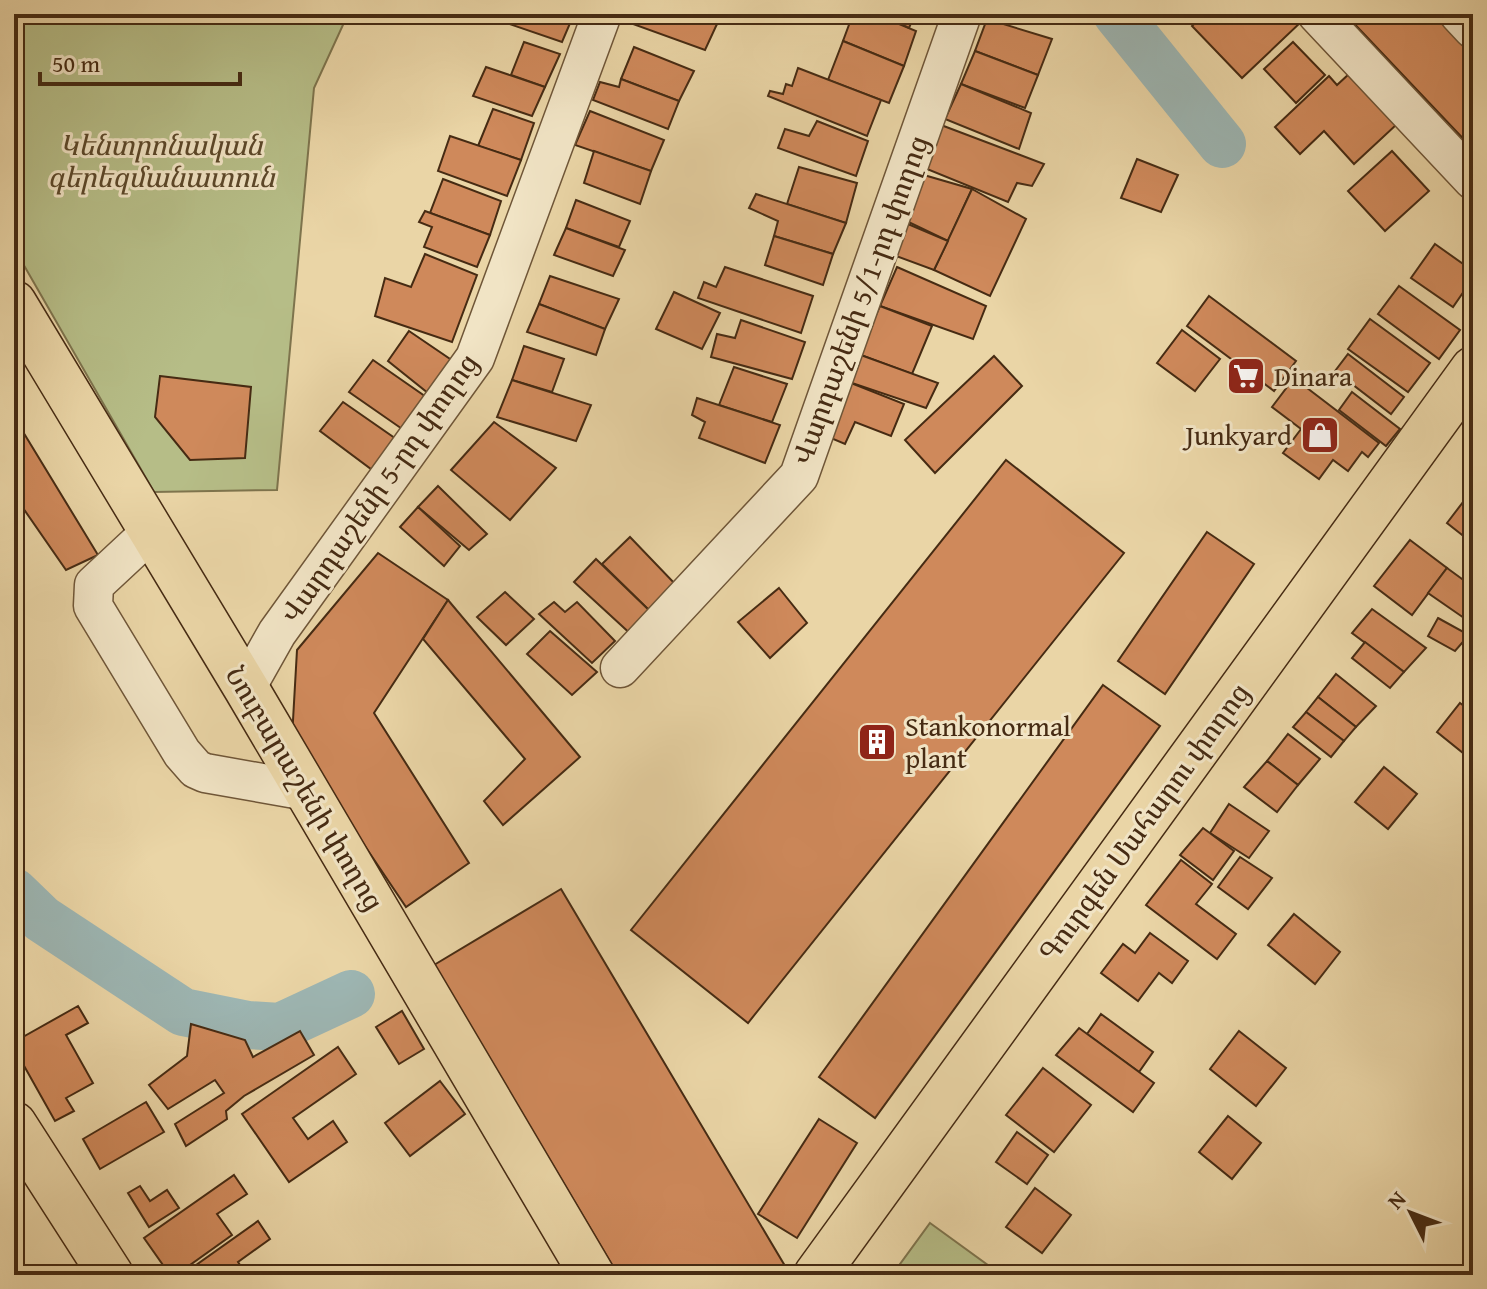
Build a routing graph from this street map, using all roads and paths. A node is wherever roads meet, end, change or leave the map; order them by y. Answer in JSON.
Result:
{"nodes":[{"id":1,"x":602,"y":14,"type":"edge"},
{"id":2,"x":962,"y":14,"type":"edge"},
{"id":3,"x":1317,"y":14,"type":"edge"},
{"id":4,"x":1459,"y":14,"type":"edge"},
{"id":5,"x":1473,"y":29,"type":"edge"},
{"id":6,"x":1473,"y":180,"type":"edge"},
{"id":7,"x":14,"y":303,"type":"edge"},
{"id":8,"x":1473,"y":369,"type":"edge"},
{"id":9,"x":152,"y":531,"type":"junction"},
{"id":10,"x":620,"y":668,"type":"dead end"},
{"id":11,"x":246,"y":688,"type":"junction"},
{"id":12,"x":307,"y":791,"type":"junction"},
{"id":13,"x":14,"y":1124,"type":"edge"},
{"id":14,"x":111,"y":1275,"type":"edge"},
{"id":15,"x":592,"y":1275,"type":"edge"},
{"id":16,"x":816,"y":1275,"type":"edge"}],
"edges":[{"from":1,"to":11,"type":"street","name":"Վարդաշենի 5-րդ փողոց"},
{"from":2,"to":10,"type":"street","name":"Վարդաշենի 5/1-րդ փողոց"},
{"from":3,"to":6,"type":"street"},
{"from":4,"to":5,"type":"street"},
{"from":7,"to":9,"type":"main road","name":"Նուբարաշենի փողոց"},
{"from":8,"to":16,"type":"main road","name":"Գուրգեն Մահարու փողոց"},
{"from":9,"to":11,"type":"main road","name":"Նուբարաշենի փողոց"},
{"from":9,"to":12,"type":"street"},
{"from":11,"to":12,"type":"main road","name":"Նուբարաշենի փողոց"},
{"from":12,"to":15,"type":"main road","name":"Նուբարաշենի փողոց"},
{"from":13,"to":14,"type":"main road"}]}
